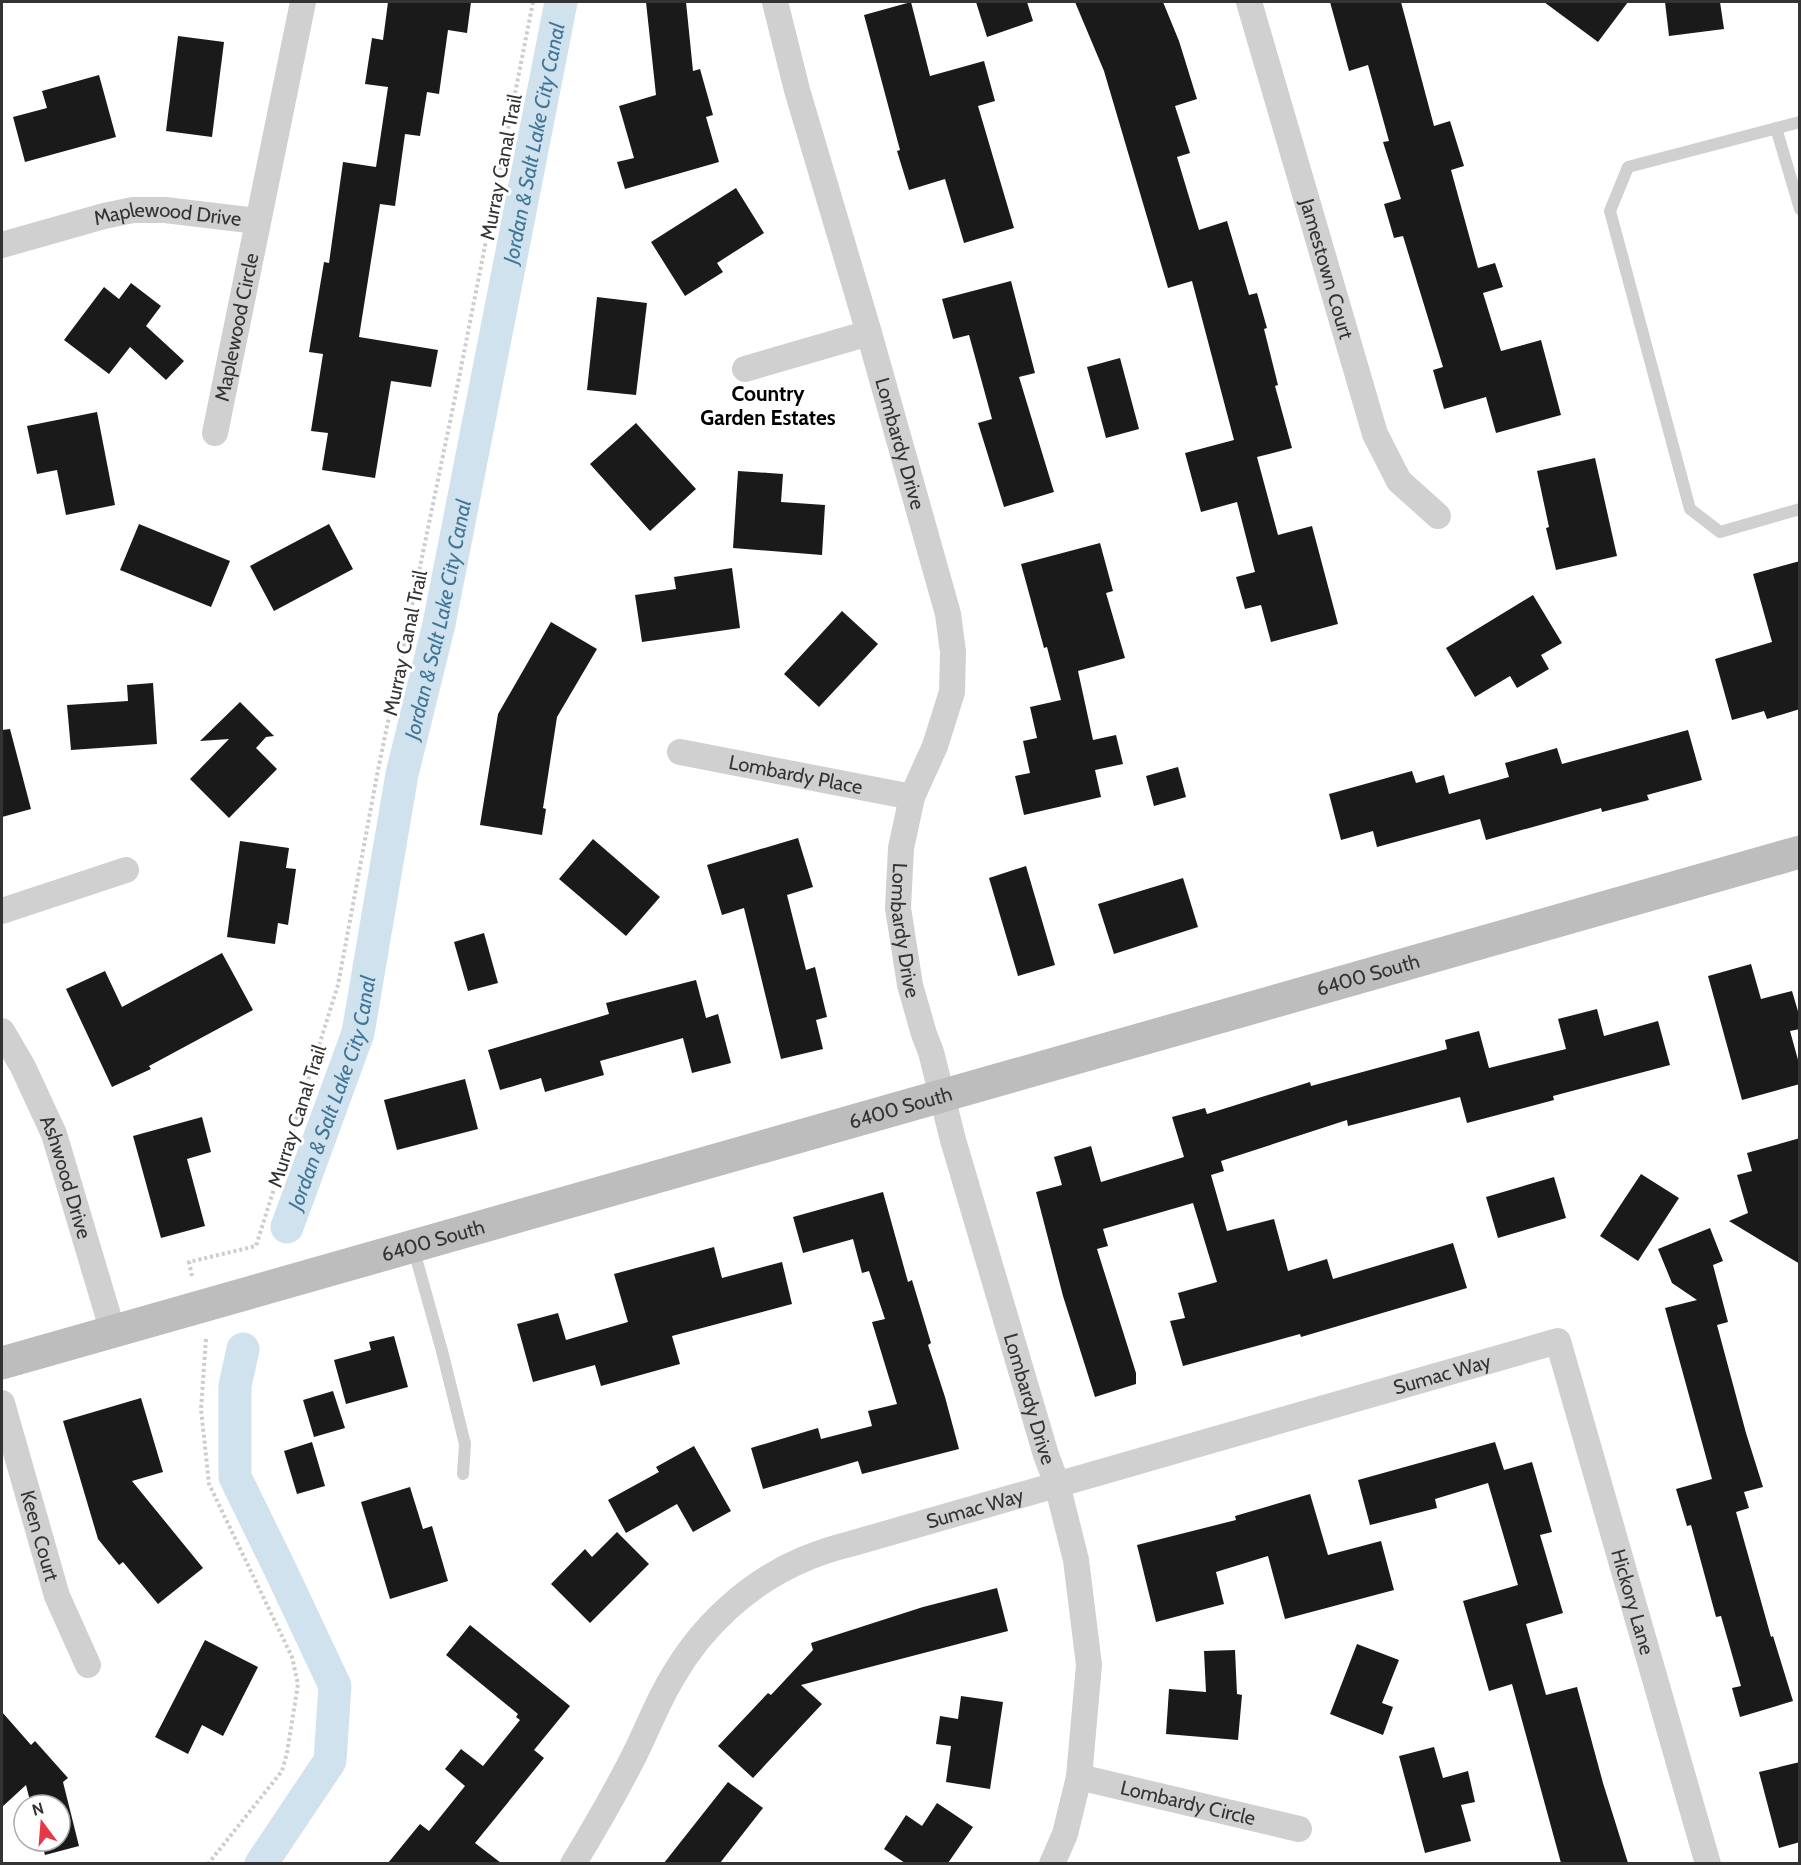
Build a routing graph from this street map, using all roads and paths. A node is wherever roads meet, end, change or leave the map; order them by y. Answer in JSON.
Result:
{"nodes":[{"id":1,"x":303,"y":2,"type":"edge"},
{"id":2,"x":533,"y":2,"type":"edge"},
{"id":3,"x":775,"y":2,"type":"edge"},
{"id":4,"x":1249,"y":2,"type":"edge"},
{"id":5,"x":1800,"y":122,"type":"edge"},
{"id":6,"x":1776,"y":128,"type":"junction"},
{"id":7,"x":1800,"y":209,"type":"edge"},
{"id":8,"x":257,"y":221,"type":"junction"},
{"id":9,"x":2,"y":245,"type":"edge"},
{"id":10,"x":869,"y":333,"type":"junction"},
{"id":11,"x":745,"y":369,"type":"dead end"},
{"id":12,"x":215,"y":433,"type":"dead end"},
{"id":13,"x":1800,"y":509,"type":"edge"},
{"id":14,"x":1438,"y":516,"type":"dead end"},
{"id":15,"x":680,"y":753,"type":"dead end"},
{"id":16,"x":912,"y":797,"type":"junction"},
{"id":17,"x":1798,"y":858,"type":"edge"},
{"id":18,"x":126,"y":870,"type":"dead end"},
{"id":19,"x":2,"y":911,"type":"edge"},
{"id":20,"x":2,"y":1031,"type":"edge"},
{"id":21,"x":941,"y":1096,"type":"junction"},
{"id":22,"x":413,"y":1246,"type":"junction"},
{"id":23,"x":191,"y":1271,"type":"dead end"},
{"id":24,"x":113,"y":1332,"type":"junction"},
{"id":25,"x":206,"y":1338,"type":"dead end"},
{"id":26,"x":1558,"y":1341,"type":"joint"},
{"id":27,"x":2,"y":1363,"type":"edge"},
{"id":28,"x":2,"y":1402,"type":"edge"},
{"id":29,"x":463,"y":1474,"type":"dead end"},
{"id":30,"x":1057,"y":1484,"type":"junction"},
{"id":31,"x":87,"y":1665,"type":"dead end"},
{"id":32,"x":1079,"y":1777,"type":"junction"},
{"id":33,"x":1299,"y":1829,"type":"dead end"},
{"id":34,"x":208,"y":1863,"type":"edge"},
{"id":35,"x":573,"y":1863,"type":"edge"},
{"id":36,"x":1052,"y":1863,"type":"edge"},
{"id":37,"x":1708,"y":1863,"type":"edge"}],
"edges":[{"from":1,"to":8,"type":"street","name":"Maplewood Drive"},
{"from":2,"to":23,"type":"path","name":"Murray Canal Trail"},
{"from":3,"to":10,"type":"street","name":"Lombardy Drive"},
{"from":4,"to":14,"type":"street","name":"Jamestown Court"},
{"from":5,"to":6,"type":"lane"},
{"from":6,"to":7,"type":"lane"},
{"from":6,"to":13,"type":"lane"},
{"from":8,"to":9,"type":"street","name":"Maplewood Drive"},
{"from":8,"to":12,"type":"street","name":"Maplewood Circle"},
{"from":10,"to":11,"type":"street"},
{"from":10,"to":16,"type":"street","name":"Lombardy Drive"},
{"from":15,"to":16,"type":"street","name":"Lombardy Place"},
{"from":16,"to":21,"type":"street","name":"Lombardy Drive"},
{"from":17,"to":21,"type":"street","name":"6400 South"},
{"from":18,"to":19,"type":"street"},
{"from":20,"to":24,"type":"street","name":"Ashwood Drive"},
{"from":21,"to":22,"type":"street","name":"6400 South"},
{"from":21,"to":30,"type":"street","name":"Lombardy Drive"},
{"from":22,"to":24,"type":"street","name":"6400 South"},
{"from":22,"to":29,"type":"lane"},
{"from":24,"to":27,"type":"street","name":"6400 South"},
{"from":25,"to":34,"type":"path"},
{"from":26,"to":30,"type":"street","name":"Sumac Way"},
{"from":26,"to":37,"type":"street","name":"Hickory Lane"},
{"from":28,"to":31,"type":"street","name":"Keen Court"},
{"from":30,"to":32,"type":"street","name":"Lombardy Drive"},
{"from":30,"to":35,"type":"street","name":"Sumac Way"},
{"from":32,"to":33,"type":"street","name":"Lombardy Circle"},
{"from":32,"to":36,"type":"street","name":"Lombardy Drive"}]}
